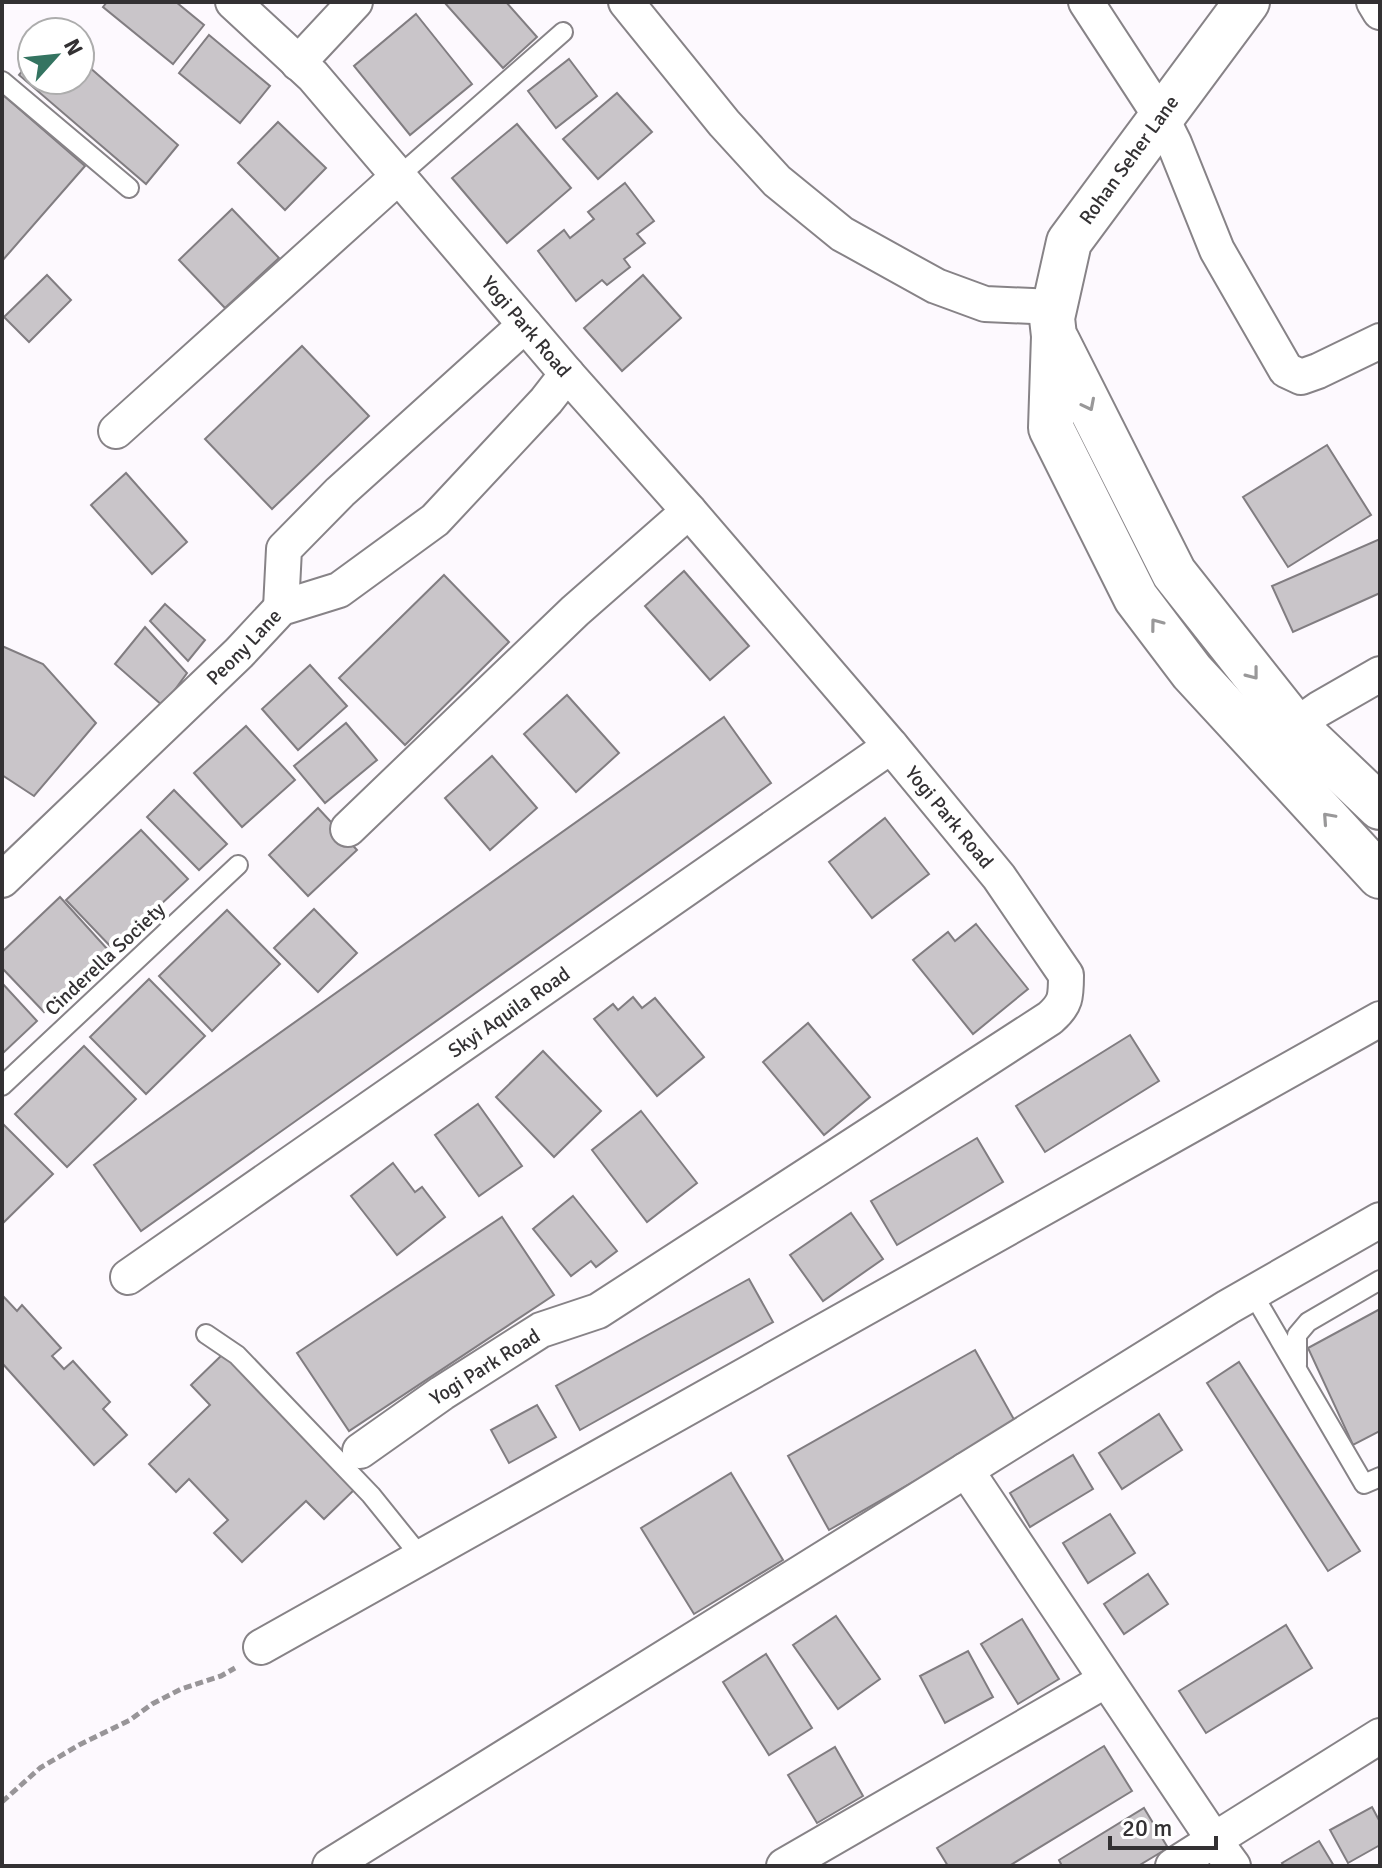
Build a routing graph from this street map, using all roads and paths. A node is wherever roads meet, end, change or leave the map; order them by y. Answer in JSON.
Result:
{"nodes":[{"id":1,"x":233,"y":2,"type":"edge"},
{"id":2,"x":355,"y":2,"type":"edge"},
{"id":3,"x":626,"y":2,"type":"edge"},
{"id":4,"x":1086,"y":2,"type":"edge"},
{"id":5,"x":1247,"y":2,"type":"edge"},
{"id":6,"x":1374,"y":2,"type":"edge"},
{"id":7,"x":1380,"y":12,"type":"edge"},
{"id":8,"x":563,"y":32,"type":"dead end"},
{"id":9,"x":298,"y":63,"type":"junction"},
{"id":10,"x":2,"y":81,"type":"edge"},
{"id":11,"x":1161,"y":117,"type":"junction"},
{"id":12,"x":399,"y":176,"type":"junction"},
{"id":13,"x":129,"y":188,"type":"dead end"},
{"id":14,"x":1054,"y":321,"type":"junction"},
{"id":15,"x":525,"y":325,"type":"junction"},
{"id":16,"x":1380,"y":341,"type":"edge"},
{"id":17,"x":567,"y":374,"type":"junction"},
{"id":18,"x":116,"y":431,"type":"dead end"},
{"id":19,"x":689,"y":511,"type":"junction"},
{"id":20,"x":281,"y":608,"type":"junction"},
{"id":21,"x":1380,"y":674,"type":"edge"},
{"id":22,"x":1295,"y":726,"type":"junction"},
{"id":23,"x":891,"y":746,"type":"junction"},
{"id":24,"x":1380,"y":807,"type":"edge"},
{"id":25,"x":348,"y":829,"type":"dead end"},
{"id":26,"x":238,"y":865,"type":"dead end"},
{"id":27,"x":1380,"y":876,"type":"edge"},
{"id":28,"x":2,"y":880,"type":"edge"},
{"id":29,"x":1380,"y":1019,"type":"edge"},
{"id":30,"x":2,"y":1086,"type":"edge"},
{"id":31,"x":1380,"y":1220,"type":"edge"},
{"id":32,"x":128,"y":1277,"type":"dead end"},
{"id":33,"x":1380,"y":1280,"type":"edge"},
{"id":34,"x":1253,"y":1294,"type":"junction"},
{"id":35,"x":206,"y":1334,"type":"dead end"},
{"id":36,"x":1297,"y":1368,"type":"junction"},
{"id":37,"x":350,"y":1458,"type":"junction"},
{"id":38,"x":966,"y":1470,"type":"junction"},
{"id":39,"x":1380,"y":1477,"type":"edge"},
{"id":40,"x":421,"y":1557,"type":"junction"},
{"id":41,"x":261,"y":1647,"type":"joint"},
{"id":42,"x":1106,"y":1680,"type":"junction"},
{"id":43,"x":1380,"y":1736,"type":"edge"},
{"id":44,"x":2,"y":1802,"type":"edge"},
{"id":45,"x":1224,"y":1853,"type":"edge"},
{"id":46,"x":341,"y":1864,"type":"edge"},
{"id":47,"x":784,"y":1866,"type":"edge"},
{"id":48,"x":1173,"y":1866,"type":"edge"}],
"edges":[{"from":1,"to":9,"type":"street","name":"Yogi Park Road"},
{"from":2,"to":9,"type":"street"},
{"from":3,"to":14,"type":"street"},
{"from":4,"to":11,"type":"street"},
{"from":5,"to":11,"type":"street","name":"Rohan Seher Lane"},
{"from":6,"to":7,"type":"street"},
{"from":8,"to":12,"type":"lane"},
{"from":9,"to":12,"type":"street","name":"Yogi Park Road"},
{"from":10,"to":13,"type":"lane"},
{"from":11,"to":14,"type":"street","name":"Rohan Seher Lane"},
{"from":11,"to":16,"type":"street"},
{"from":12,"to":15,"type":"street","name":"Yogi Park Road"},
{"from":12,"to":18,"type":"street"},
{"from":14,"to":22,"type":"street","one_way":true},
{"from":27,"to":14,"type":"street","name":"Rohan Seher Lane","one_way":true},
{"from":15,"to":17,"type":"street","name":"Yogi Park Road"},
{"from":15,"to":20,"type":"street"},
{"from":17,"to":19,"type":"street","name":"Yogi Park Road"},
{"from":17,"to":20,"type":"street","name":"Peony Lane"},
{"from":19,"to":23,"type":"street","name":"Yogi Park Road"},
{"from":19,"to":25,"type":"street"},
{"from":20,"to":28,"type":"street","name":"Peony Lane"},
{"from":21,"to":22,"type":"street"},
{"from":22,"to":24,"type":"street"},
{"from":23,"to":32,"type":"street","name":"Skyi Aquila Road"},
{"from":23,"to":37,"type":"street","name":"Yogi Park Road"},
{"from":26,"to":30,"type":"lane","name":"Cinderella Society"},
{"from":29,"to":40,"type":"street"},
{"from":31,"to":34,"type":"street"},
{"from":33,"to":36,"type":"lane"},
{"from":34,"to":36,"type":"lane"},
{"from":34,"to":38,"type":"street"},
{"from":35,"to":37,"type":"lane"},
{"from":36,"to":39,"type":"lane"},
{"from":37,"to":40,"type":"lane"},
{"from":38,"to":42,"type":"street"},
{"from":38,"to":46,"type":"street"},
{"from":40,"to":41,"type":"street"},
{"from":41,"to":44,"type":"path"},
{"from":42,"to":45,"type":"street"},
{"from":42,"to":47,"type":"street"},
{"from":43,"to":45,"type":"street"},
{"from":45,"to":48,"type":"street"}]}
